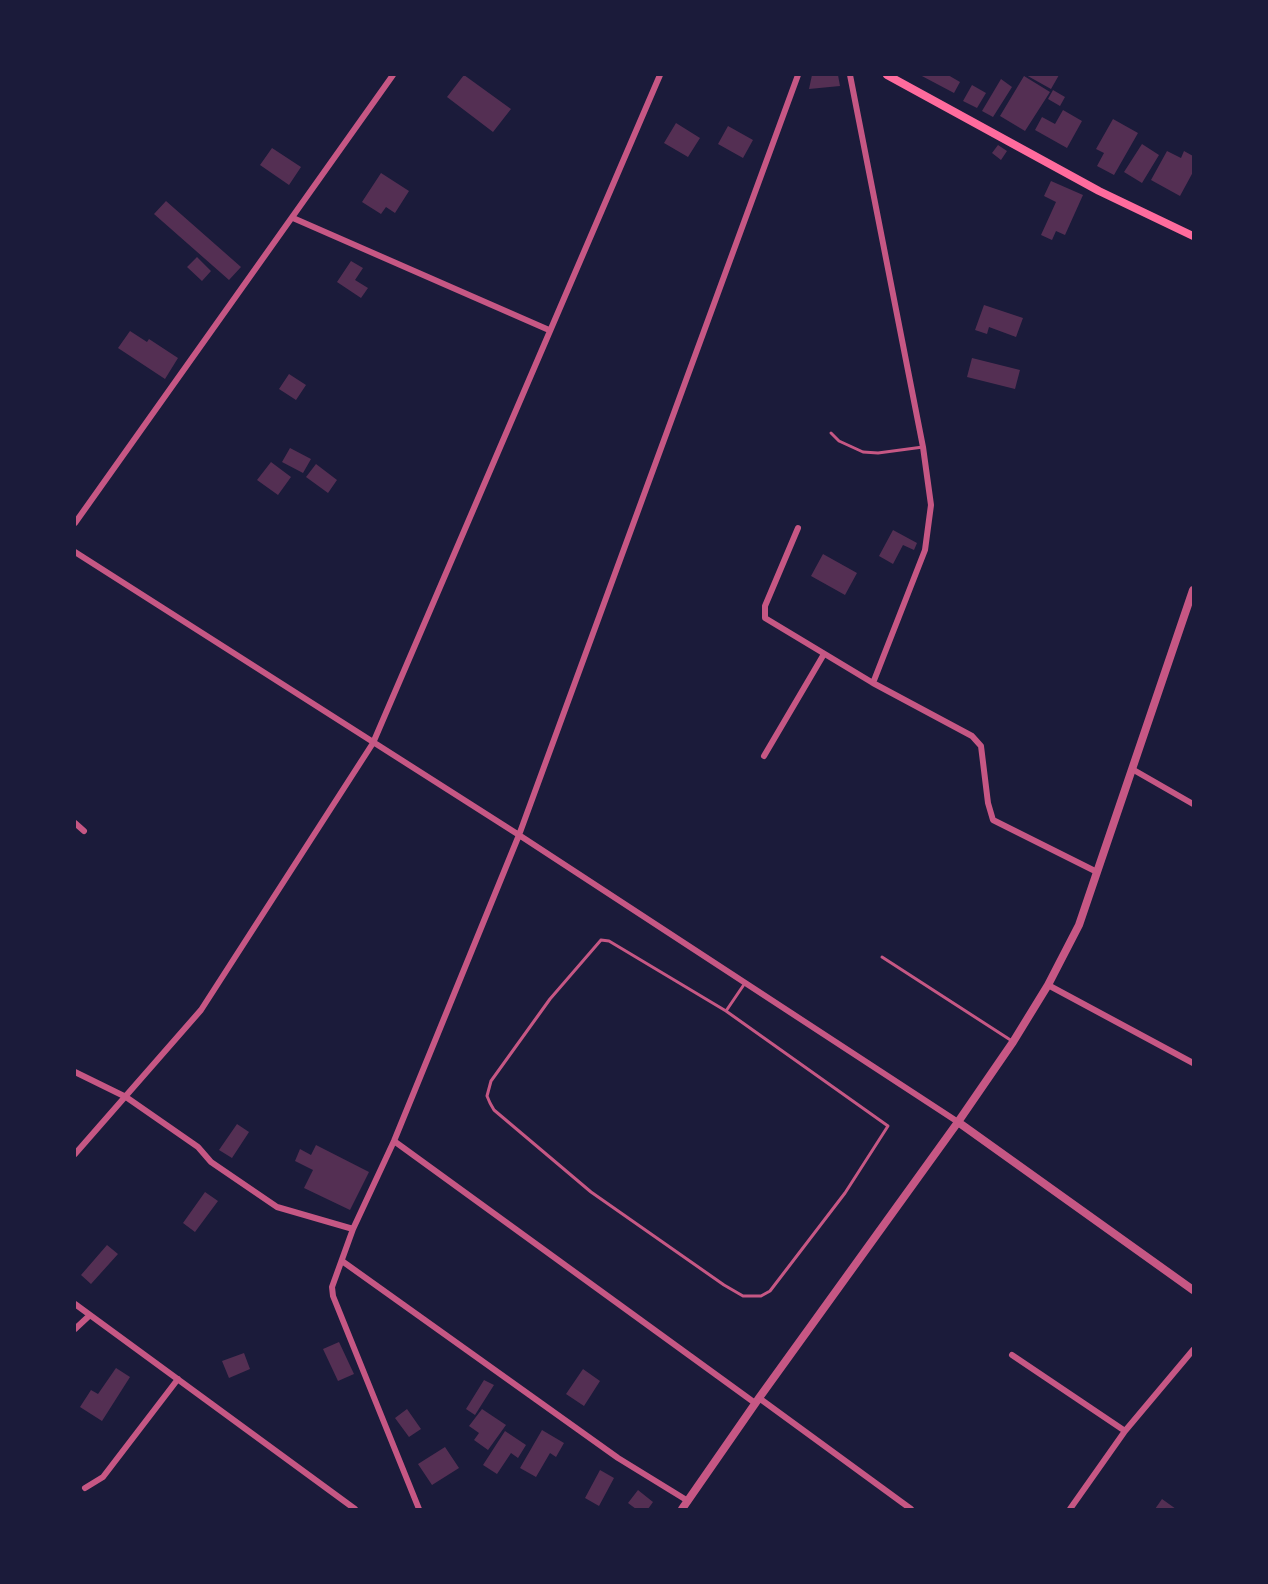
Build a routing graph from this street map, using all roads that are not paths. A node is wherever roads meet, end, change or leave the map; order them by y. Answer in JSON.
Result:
{"nodes":[{"id":1,"x":393,"y":75,"type":"edge"},
{"id":2,"x":660,"y":75,"type":"edge"},
{"id":3,"x":798,"y":75,"type":"edge"},
{"id":4,"x":850,"y":75,"type":"edge"},
{"id":5,"x":887,"y":75,"type":"edge"},
{"id":6,"x":293,"y":218,"type":"junction"},
{"id":7,"x":1193,"y":236,"type":"edge"},
{"id":8,"x":549,"y":330,"type":"junction"},
{"id":9,"x":831,"y":433,"type":"dead end"},
{"id":10,"x":923,"y":447,"type":"junction"},
{"id":11,"x":75,"y":523,"type":"edge"},
{"id":12,"x":798,"y":528,"type":"dead end"},
{"id":13,"x":75,"y":552,"type":"edge"},
{"id":14,"x":1193,"y":590,"type":"edge"},
{"id":15,"x":824,"y":654,"type":"junction"},
{"id":16,"x":873,"y":683,"type":"junction"},
{"id":17,"x":373,"y":743,"type":"junction"},
{"id":18,"x":764,"y":756,"type":"dead end"},
{"id":19,"x":1132,"y":769,"type":"junction"},
{"id":20,"x":1193,"y":804,"type":"edge"},
{"id":21,"x":75,"y":823,"type":"edge"},
{"id":22,"x":84,"y":831,"type":"dead end"},
{"id":23,"x":519,"y":835,"type":"junction"},
{"id":24,"x":1097,"y":872,"type":"junction"},
{"id":25,"x":882,"y":957,"type":"dead end"},
{"id":26,"x":745,"y":983,"type":"junction"},
{"id":27,"x":1048,"y":985,"type":"junction"},
{"id":28,"x":726,"y":1011,"type":"junction"},
{"id":29,"x":1013,"y":1042,"type":"junction"},
{"id":30,"x":1193,"y":1063,"type":"edge"},
{"id":31,"x":75,"y":1072,"type":"edge"},
{"id":32,"x":126,"y":1097,"type":"junction"},
{"id":33,"x":958,"y":1122,"type":"junction"},
{"id":34,"x":394,"y":1141,"type":"junction"},
{"id":35,"x":75,"y":1154,"type":"edge"},
{"id":36,"x":353,"y":1229,"type":"junction"},
{"id":37,"x":342,"y":1261,"type":"junction"},
{"id":38,"x":1193,"y":1290,"type":"edge"},
{"id":39,"x":75,"y":1304,"type":"edge"},
{"id":40,"x":90,"y":1315,"type":"junction"},
{"id":41,"x":75,"y":1329,"type":"edge"},
{"id":42,"x":1193,"y":1350,"type":"edge"},
{"id":43,"x":1012,"y":1355,"type":"dead end"},
{"id":44,"x":178,"y":1379,"type":"junction"},
{"id":45,"x":757,"y":1401,"type":"junction"},
{"id":46,"x":1125,"y":1431,"type":"junction"},
{"id":47,"x":85,"y":1488,"type":"dead end"},
{"id":48,"x":344,"y":1500,"type":"junction"},
{"id":49,"x":688,"y":1501,"type":"junction"},
{"id":50,"x":344,"y":1509,"type":"edge"},
{"id":51,"x":355,"y":1509,"type":"edge"},
{"id":52,"x":419,"y":1509,"type":"edge"},
{"id":53,"x":682,"y":1509,"type":"edge"},
{"id":54,"x":911,"y":1509,"type":"edge"},
{"id":55,"x":1070,"y":1509,"type":"edge"}],
"edges":[{"from":1,"to":6,"type":"street"},
{"from":2,"to":8,"type":"street"},
{"from":3,"to":23,"type":"street"},
{"from":4,"to":10,"type":"street"},
{"from":5,"to":7,"type":"main road"},
{"from":6,"to":8,"type":"street"},
{"from":6,"to":11,"type":"street"},
{"from":8,"to":17,"type":"street"},
{"from":9,"to":10,"type":"lane"},
{"from":10,"to":16,"type":"street"},
{"from":12,"to":15,"type":"street"},
{"from":13,"to":17,"type":"street"},
{"from":14,"to":19,"type":"street"},
{"from":15,"to":16,"type":"street"},
{"from":15,"to":18,"type":"street"},
{"from":16,"to":24,"type":"street"},
{"from":17,"to":23,"type":"street"},
{"from":17,"to":32,"type":"street"},
{"from":19,"to":20,"type":"street"},
{"from":19,"to":24,"type":"street"},
{"from":21,"to":22,"type":"street"},
{"from":23,"to":26,"type":"street"},
{"from":23,"to":34,"type":"street"},
{"from":24,"to":27,"type":"street"},
{"from":25,"to":29,"type":"lane"},
{"from":26,"to":28,"type":"lane"},
{"from":26,"to":33,"type":"street"},
{"from":27,"to":29,"type":"street"},
{"from":27,"to":30,"type":"street"},
{"from":28,"to":28,"type":"lane"},
{"from":29,"to":33,"type":"street"},
{"from":31,"to":32,"type":"street"},
{"from":32,"to":35,"type":"street"},
{"from":32,"to":36,"type":"street"},
{"from":33,"to":38,"type":"street"},
{"from":33,"to":45,"type":"street"},
{"from":34,"to":36,"type":"street"},
{"from":34,"to":45,"type":"street"},
{"from":36,"to":37,"type":"street"},
{"from":37,"to":49,"type":"street"},
{"from":37,"to":52,"type":"street"},
{"from":39,"to":40,"type":"street"},
{"from":40,"to":41,"type":"street"},
{"from":40,"to":44,"type":"street"},
{"from":42,"to":46,"type":"street"},
{"from":43,"to":46,"type":"street"},
{"from":44,"to":47,"type":"street"},
{"from":44,"to":48,"type":"street"},
{"from":45,"to":49,"type":"street"},
{"from":45,"to":54,"type":"street"},
{"from":46,"to":55,"type":"street"},
{"from":48,"to":50,"type":"street"},
{"from":48,"to":51,"type":"street"},
{"from":49,"to":53,"type":"street"}]}
